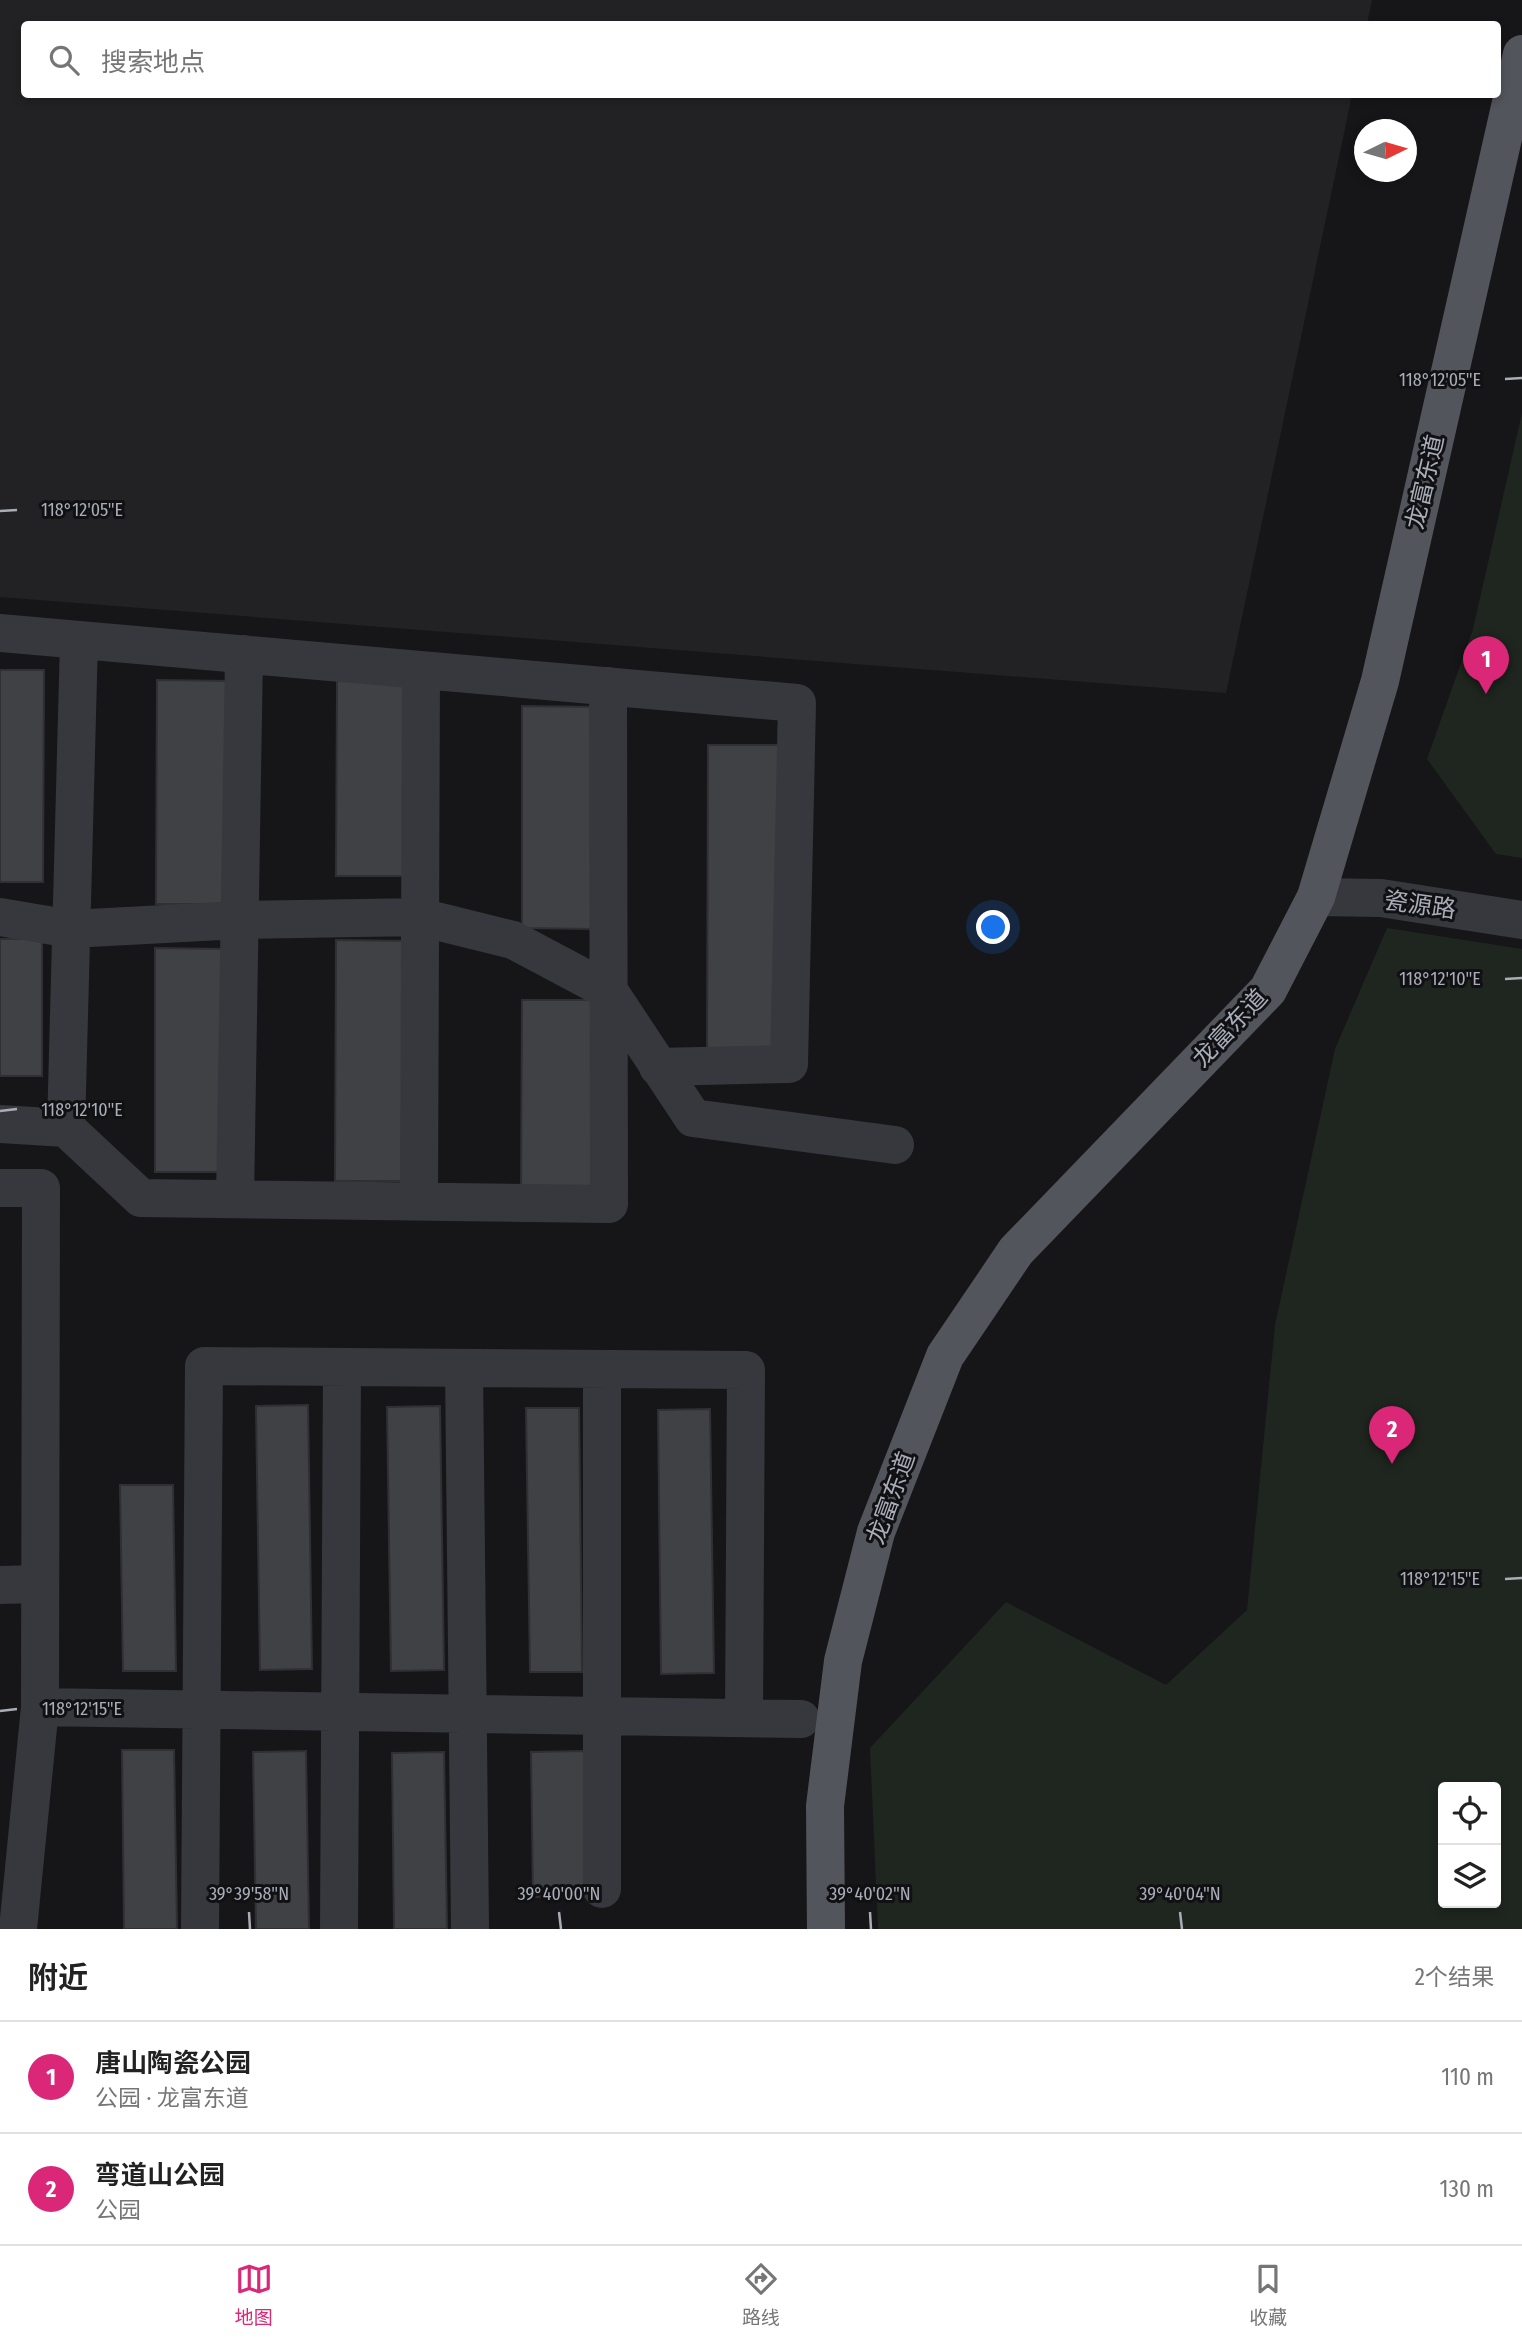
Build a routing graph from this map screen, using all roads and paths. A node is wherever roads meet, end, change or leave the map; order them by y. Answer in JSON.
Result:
{"nodes":[{"id":1,"x":1522,"y":54,"type":"edge"},
{"id":2,"x":0,"y":633,"type":"edge"},
{"id":3,"x":79,"y":640,"type":"junction"},
{"id":4,"x":244,"y":654,"type":"junction"},
{"id":5,"x":421,"y":670,"type":"junction"},
{"id":6,"x":608,"y":686,"type":"junction"},
{"id":7,"x":1316,"y":897,"type":"junction"},
{"id":8,"x":0,"y":917,"type":"edge"},
{"id":9,"x":420,"y":917,"type":"junction"},
{"id":10,"x":239,"y":920,"type":"junction"},
{"id":11,"x":1522,"y":920,"type":"edge"},
{"id":12,"x":71,"y":929,"type":"junction"},
{"id":13,"x":609,"y":991,"type":"junction"},
{"id":14,"x":658,"y":1067,"type":"junction"},
{"id":15,"x":0,"y":1124,"type":"edge"},
{"id":16,"x":66,"y":1128,"type":"junction"},
{"id":17,"x":895,"y":1145,"type":"dead end"},
{"id":18,"x":0,"y":1188,"type":"edge"},
{"id":19,"x":234,"y":1199,"type":"junction"},
{"id":20,"x":419,"y":1201,"type":"junction"},
{"id":21,"x":342,"y":1367,"type":"junction"},
{"id":22,"x":464,"y":1368,"type":"junction"},
{"id":23,"x":602,"y":1369,"type":"junction"},
{"id":24,"x":40,"y":1584,"type":"junction"},
{"id":25,"x":0,"y":1585,"type":"edge"},
{"id":26,"x":40,"y":1707,"type":"junction"},
{"id":27,"x":202,"y":1710,"type":"junction"},
{"id":28,"x":340,"y":1712,"type":"junction"},
{"id":29,"x":467,"y":1714,"type":"junction"},
{"id":30,"x":602,"y":1715,"type":"junction"},
{"id":31,"x":744,"y":1718,"type":"junction"},
{"id":32,"x":801,"y":1719,"type":"dead end"},
{"id":33,"x":602,"y":1889,"type":"dead end"},
{"id":34,"x":18,"y":1929,"type":"edge"},
{"id":35,"x":200,"y":1929,"type":"edge"},
{"id":36,"x":339,"y":1929,"type":"edge"},
{"id":37,"x":470,"y":1929,"type":"edge"},
{"id":38,"x":826,"y":1929,"type":"edge"}],
"edges":[{"from":1,"to":7,"type":"main road","name":"龙富东道"},
{"from":2,"to":3,"type":"street"},
{"from":3,"to":4,"type":"street"},
{"from":3,"to":12,"type":"street"},
{"from":4,"to":5,"type":"street"},
{"from":4,"to":10,"type":"street"},
{"from":5,"to":6,"type":"street"},
{"from":5,"to":9,"type":"street"},
{"from":6,"to":13,"type":"street"},
{"from":6,"to":14,"type":"street"},
{"from":7,"to":11,"type":"street","name":"瓷源路"},
{"from":7,"to":38,"type":"main road","name":"龙富东道"},
{"from":8,"to":12,"type":"street"},
{"from":9,"to":10,"type":"street"},
{"from":9,"to":13,"type":"street"},
{"from":9,"to":20,"type":"street"},
{"from":10,"to":12,"type":"street"},
{"from":10,"to":19,"type":"street"},
{"from":12,"to":16,"type":"street"},
{"from":13,"to":14,"type":"street"},
{"from":13,"to":20,"type":"street"},
{"from":14,"to":17,"type":"street"},
{"from":15,"to":16,"type":"street"},
{"from":16,"to":19,"type":"street"},
{"from":18,"to":24,"type":"street"},
{"from":19,"to":20,"type":"street"},
{"from":21,"to":22,"type":"street"},
{"from":21,"to":27,"type":"street"},
{"from":21,"to":28,"type":"street"},
{"from":22,"to":23,"type":"street"},
{"from":22,"to":29,"type":"street"},
{"from":23,"to":30,"type":"street"},
{"from":23,"to":31,"type":"street"},
{"from":24,"to":25,"type":"street"},
{"from":24,"to":26,"type":"street"},
{"from":26,"to":27,"type":"street"},
{"from":26,"to":34,"type":"street"},
{"from":27,"to":28,"type":"street"},
{"from":27,"to":35,"type":"street"},
{"from":28,"to":29,"type":"street"},
{"from":28,"to":36,"type":"street"},
{"from":29,"to":30,"type":"street"},
{"from":29,"to":37,"type":"street"},
{"from":30,"to":31,"type":"street"},
{"from":30,"to":33,"type":"street"},
{"from":31,"to":32,"type":"street"}]}
